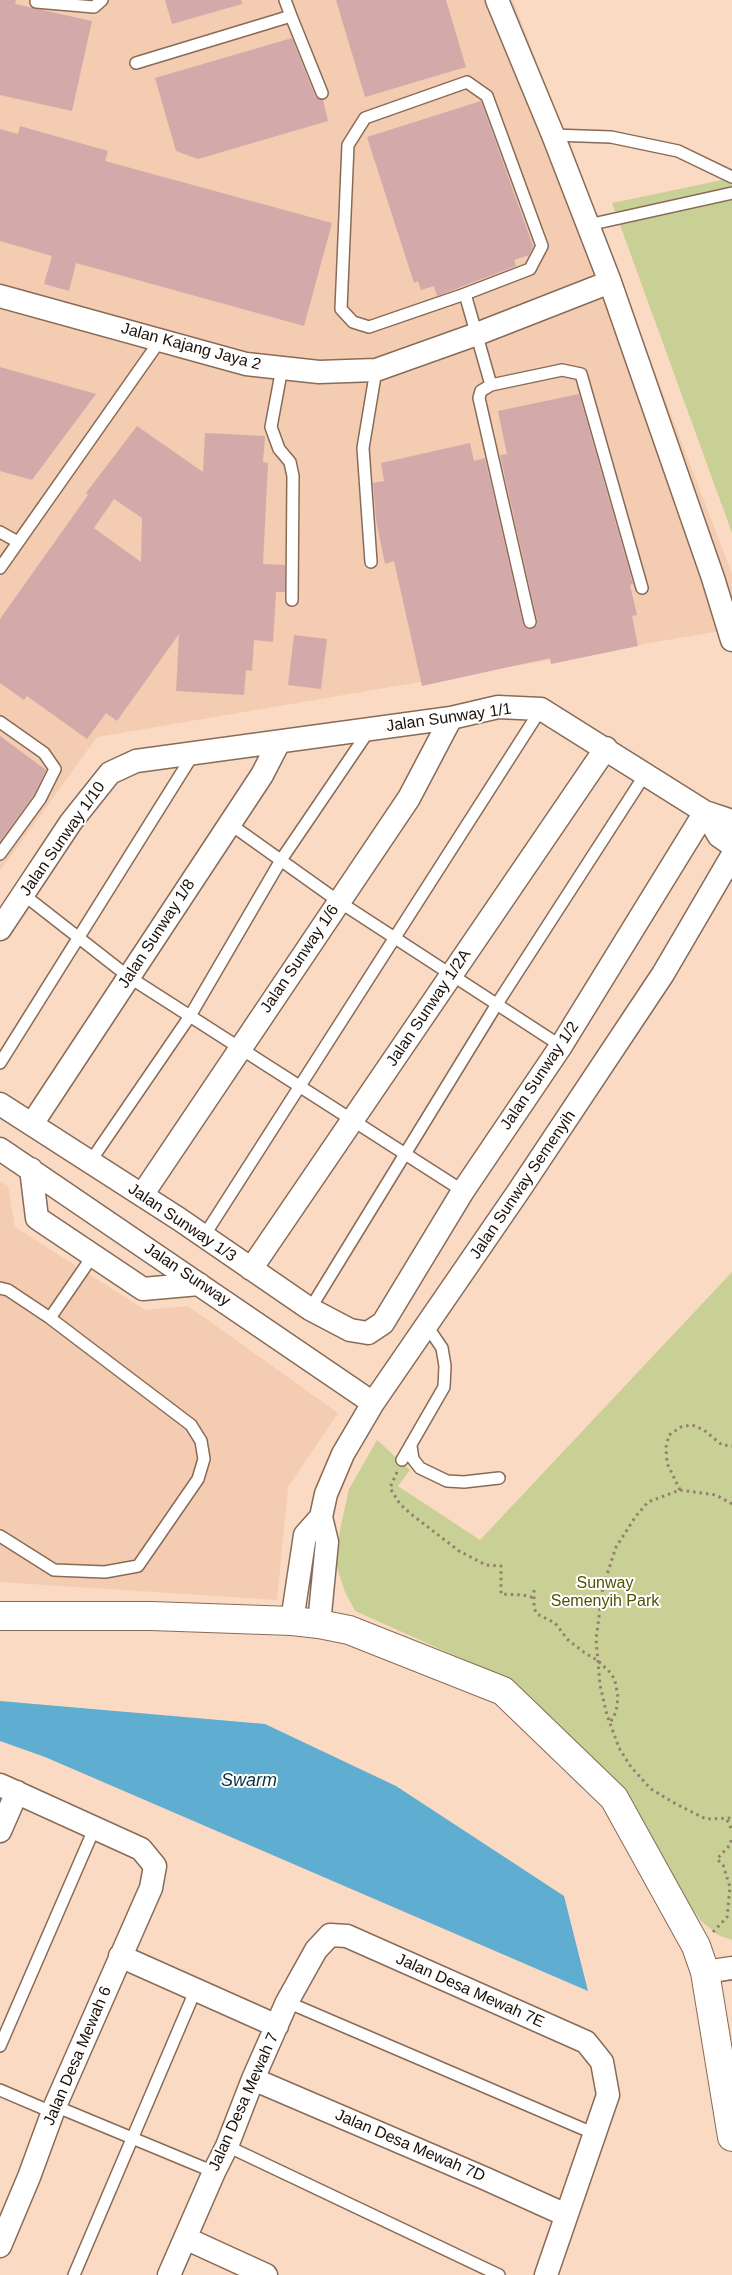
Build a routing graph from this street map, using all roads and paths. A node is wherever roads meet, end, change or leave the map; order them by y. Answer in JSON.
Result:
{"nodes":[{"id":1,"x":102,"y":0,"type":"edge"},
{"id":2,"x":285,"y":0,"type":"edge"},
{"id":3,"x":497,"y":0,"type":"edge"},
{"id":4,"x":36,"y":2,"type":"dead end"},
{"id":5,"x":291,"y":16,"type":"junction"},
{"id":6,"x":136,"y":63,"type":"dead end"},
{"id":7,"x":322,"y":93,"type":"dead end"},
{"id":8,"x":553,"y":135,"type":"junction"},
{"id":9,"x":732,"y":177,"type":"edge"},
{"id":10,"x":732,"y":193,"type":"edge"},
{"id":11,"x":588,"y":225,"type":"junction"},
{"id":12,"x":610,"y":282,"type":"junction"},
{"id":13,"x":464,"y":294,"type":"junction"},
{"id":14,"x":0,"y":296,"type":"edge"},
{"id":15,"x":477,"y":334,"type":"junction"},
{"id":16,"x":161,"y":339,"type":"junction"},
{"id":17,"x":282,"y":368,"type":"junction"},
{"id":18,"x":376,"y":370,"type":"junction"},
{"id":19,"x":491,"y":385,"type":"junction"},
{"id":20,"x":0,"y":532,"type":"edge"},
{"id":21,"x":18,"y":542,"type":"junction"},
{"id":22,"x":371,"y":562,"type":"dead end"},
{"id":23,"x":0,"y":568,"type":"edge"},
{"id":24,"x":642,"y":588,"type":"dead end"},
{"id":25,"x":292,"y":600,"type":"dead end"},
{"id":26,"x":530,"y":622,"type":"dead end"},
{"id":27,"x":732,"y":640,"type":"edge"},
{"id":28,"x":541,"y":708,"type":"junction"},
{"id":29,"x":451,"y":718,"type":"junction"},
{"id":30,"x":0,"y":722,"type":"edge"},
{"id":31,"x":371,"y":728,"type":"junction"},
{"id":32,"x":280,"y":742,"type":"junction"},
{"id":33,"x":606,"y":748,"type":"junction"},
{"id":34,"x":194,"y":754,"type":"junction"},
{"id":35,"x":136,"y":761,"type":"joint"},
{"id":36,"x":646,"y":773,"type":"junction"},
{"id":37,"x":705,"y":812,"type":"junction"},
{"id":38,"x":732,"y":821,"type":"edge"},
{"id":39,"x":230,"y":824,"type":"junction"},
{"id":40,"x":732,"y":845,"type":"edge"},
{"id":41,"x":0,"y":854,"type":"edge"},
{"id":42,"x":732,"y":856,"type":"edge"},
{"id":43,"x":281,"y":860,"type":"junction"},
{"id":44,"x":24,"y":894,"type":"junction"},
{"id":45,"x":338,"y":901,"type":"junction"},
{"id":46,"x":0,"y":928,"type":"edge"},
{"id":47,"x":80,"y":937,"type":"junction"},
{"id":48,"x":394,"y":938,"type":"junction"},
{"id":49,"x":452,"y":975,"type":"junction"},
{"id":50,"x":129,"y":977,"type":"junction"},
{"id":51,"x":497,"y":1004,"type":"junction"},
{"id":52,"x":190,"y":1016,"type":"junction"},
{"id":53,"x":561,"y":1046,"type":"junction"},
{"id":54,"x":240,"y":1048,"type":"junction"},
{"id":55,"x":0,"y":1064,"type":"edge"},
{"id":56,"x":300,"y":1086,"type":"junction"},
{"id":57,"x":0,"y":1104,"type":"edge"},
{"id":58,"x":353,"y":1120,"type":"junction"},
{"id":59,"x":32,"y":1124,"type":"junction"},
{"id":60,"x":0,"y":1149,"type":"edge"},
{"id":61,"x":405,"y":1154,"type":"junction"},
{"id":62,"x":90,"y":1162,"type":"junction"},
{"id":63,"x":31,"y":1169,"type":"junction"},
{"id":64,"x":463,"y":1191,"type":"junction"},
{"id":65,"x":142,"y":1195,"type":"junction"},
{"id":66,"x":204,"y":1236,"type":"junction"},
{"id":67,"x":94,"y":1254,"type":"junction"},
{"id":68,"x":251,"y":1269,"type":"junction"},
{"id":69,"x":200,"y":1284,"type":"junction"},
{"id":70,"x":0,"y":1288,"type":"edge"},
{"id":71,"x":310,"y":1309,"type":"junction"},
{"id":72,"x":50,"y":1318,"type":"junction"},
{"id":73,"x":427,"y":1326,"type":"junction"},
{"id":74,"x":368,"y":1333,"type":"joint"},
{"id":75,"x":373,"y":1403,"type":"junction"},
{"id":76,"x":411,"y":1446,"type":"junction"},
{"id":77,"x":732,"y":1446,"type":"edge"},
{"id":78,"x":402,"y":1460,"type":"joint"},
{"id":79,"x":499,"y":1478,"type":"dead end"},
{"id":80,"x":680,"y":1490,"type":"junction"},
{"id":81,"x":732,"y":1504,"type":"edge"},
{"id":82,"x":321,"y":1517,"type":"junction"},
{"id":83,"x":0,"y":1536,"type":"edge"},
{"id":84,"x":534,"y":1590,"type":"dead end"},
{"id":85,"x":535,"y":1598,"type":"junction"},
{"id":86,"x":0,"y":1616,"type":"edge"},
{"id":87,"x":292,"y":1621,"type":"junction"},
{"id":88,"x":319,"y":1624,"type":"junction"},
{"id":89,"x":597,"y":1660,"type":"junction"},
{"id":90,"x":610,"y":1723,"type":"junction"},
{"id":91,"x":8,"y":1789,"type":"edge"},
{"id":92,"x":732,"y":1818,"type":"edge"},
{"id":93,"x":727,"y":1820,"type":"junction"},
{"id":94,"x":95,"y":1827,"type":"junction"},
{"id":95,"x":732,"y":1830,"type":"edge"},
{"id":96,"x":0,"y":1831,"type":"edge"},
{"id":97,"x":732,"y":1837,"type":"edge"},
{"id":98,"x":731,"y":1887,"type":"edge"},
{"id":99,"x":330,"y":1935,"type":"joint"},
{"id":100,"x":696,"y":1946,"type":"junction"},
{"id":101,"x":120,"y":1956,"type":"junction"},
{"id":102,"x":732,"y":1968,"type":"edge"},
{"id":103,"x":704,"y":1972,"type":"junction"},
{"id":104,"x":196,"y":1989,"type":"junction"},
{"id":105,"x":287,"y":2002,"type":"junction"},
{"id":106,"x":278,"y":2026,"type":"junction"},
{"id":107,"x":0,"y":2046,"type":"edge"},
{"id":108,"x":253,"y":2079,"type":"junction"},
{"id":109,"x":0,"y":2090,"type":"edge"},
{"id":110,"x":54,"y":2109,"type":"junction"},
{"id":111,"x":595,"y":2134,"type":"junction"},
{"id":112,"x":132,"y":2136,"type":"junction"},
{"id":113,"x":732,"y":2136,"type":"edge"},
{"id":114,"x":227,"y":2146,"type":"junction"},
{"id":115,"x":214,"y":2172,"type":"junction"},
{"id":116,"x":566,"y":2215,"type":"junction"},
{"id":117,"x":185,"y":2238,"type":"junction"},
{"id":118,"x":0,"y":2246,"type":"edge"},
{"id":119,"x":74,"y":2275,"type":"edge"},
{"id":120,"x":169,"y":2275,"type":"edge"},
{"id":121,"x":266,"y":2275,"type":"edge"},
{"id":122,"x":499,"y":2275,"type":"edge"},
{"id":123,"x":546,"y":2275,"type":"edge"}],
"edges":[{"from":1,"to":4,"type":"lane"},
{"from":2,"to":5,"type":"lane"},
{"from":3,"to":8,"type":"street"},
{"from":5,"to":6,"type":"lane"},
{"from":5,"to":7,"type":"lane"},
{"from":8,"to":9,"type":"lane"},
{"from":8,"to":11,"type":"street"},
{"from":10,"to":11,"type":"lane"},
{"from":11,"to":12,"type":"street"},
{"from":12,"to":15,"type":"street","name":"Jalan Kajang Jaya 2"},
{"from":12,"to":27,"type":"street"},
{"from":13,"to":13,"type":"lane"},
{"from":13,"to":15,"type":"lane"},
{"from":14,"to":16,"type":"street","name":"Jalan Kajang Jaya 2"},
{"from":15,"to":18,"type":"street","name":"Jalan Kajang Jaya 2"},
{"from":15,"to":19,"type":"lane"},
{"from":16,"to":17,"type":"street","name":"Jalan Kajang Jaya 2"},
{"from":16,"to":21,"type":"lane"},
{"from":17,"to":18,"type":"street","name":"Jalan Kajang Jaya 2"},
{"from":17,"to":25,"type":"lane"},
{"from":18,"to":22,"type":"lane"},
{"from":19,"to":24,"type":"lane"},
{"from":19,"to":26,"type":"lane"},
{"from":20,"to":21,"type":"lane"},
{"from":21,"to":23,"type":"lane"},
{"from":28,"to":29,"type":"street","name":"Jalan Sunway 1/1"},
{"from":28,"to":33,"type":"street"},
{"from":28,"to":48,"type":"lane"},
{"from":29,"to":31,"type":"street","name":"Jalan Sunway 1/1"},
{"from":29,"to":45,"type":"street","name":"Jalan Sunway 1/6"},
{"from":30,"to":41,"type":"lane"},
{"from":31,"to":32,"type":"street","name":"Jalan Sunway 1/1"},
{"from":31,"to":43,"type":"lane"},
{"from":32,"to":34,"type":"street","name":"Jalan Sunway 1/1"},
{"from":32,"to":39,"type":"street","name":"Jalan Sunway 1/8"},
{"from":33,"to":36,"type":"street"},
{"from":33,"to":49,"type":"street","name":"Jalan Sunway 1/2A"},
{"from":34,"to":35,"type":"street","name":"Jalan Sunway 1/1"},
{"from":34,"to":47,"type":"lane"},
{"from":35,"to":44,"type":"street","name":"Jalan Sunway 1/10"},
{"from":36,"to":37,"type":"street"},
{"from":36,"to":51,"type":"lane"},
{"from":37,"to":38,"type":"street"},
{"from":37,"to":40,"type":"street"},
{"from":37,"to":53,"type":"street","name":"Jalan Sunway 1/2"},
{"from":39,"to":43,"type":"lane"},
{"from":39,"to":50,"type":"street","name":"Jalan Sunway 1/8"},
{"from":42,"to":73,"type":"street","name":"Jalan Sunway Semenyih"},
{"from":43,"to":45,"type":"lane"},
{"from":43,"to":52,"type":"lane"},
{"from":44,"to":46,"type":"street","name":"Jalan Sunway 1/10"},
{"from":44,"to":47,"type":"lane"},
{"from":45,"to":48,"type":"lane"},
{"from":45,"to":54,"type":"street","name":"Jalan Sunway 1/6"},
{"from":47,"to":50,"type":"lane"},
{"from":47,"to":55,"type":"lane"},
{"from":48,"to":49,"type":"lane"},
{"from":48,"to":56,"type":"lane"},
{"from":49,"to":51,"type":"lane"},
{"from":49,"to":58,"type":"street","name":"Jalan Sunway 1/2A"},
{"from":50,"to":52,"type":"lane"},
{"from":50,"to":59,"type":"street","name":"Jalan Sunway 1/8"},
{"from":51,"to":53,"type":"lane"},
{"from":51,"to":61,"type":"lane"},
{"from":52,"to":54,"type":"lane"},
{"from":52,"to":62,"type":"lane"},
{"from":53,"to":64,"type":"street","name":"Jalan Sunway 1/2"},
{"from":54,"to":56,"type":"lane"},
{"from":54,"to":65,"type":"street","name":"Jalan Sunway 1/6"},
{"from":56,"to":58,"type":"lane"},
{"from":56,"to":66,"type":"lane"},
{"from":57,"to":59,"type":"street","name":"Jalan Sunway 1/3"},
{"from":58,"to":61,"type":"lane"},
{"from":58,"to":68,"type":"street","name":"Jalan Sunway 1/2A"},
{"from":59,"to":62,"type":"street","name":"Jalan Sunway 1/3"},
{"from":60,"to":63,"type":"street","name":"Jalan Sunway"},
{"from":61,"to":64,"type":"lane"},
{"from":61,"to":71,"type":"lane"},
{"from":62,"to":65,"type":"street","name":"Jalan Sunway 1/3"},
{"from":63,"to":67,"type":"street"},
{"from":63,"to":69,"type":"street","name":"Jalan Sunway"},
{"from":64,"to":74,"type":"street","name":"Jalan Sunway 1/2"},
{"from":65,"to":66,"type":"street","name":"Jalan Sunway 1/3"},
{"from":66,"to":68,"type":"street","name":"Jalan Sunway 1/3"},
{"from":67,"to":69,"type":"street"},
{"from":67,"to":72,"type":"lane"},
{"from":68,"to":71,"type":"street","name":"Jalan Sunway 1/3"},
{"from":69,"to":75,"type":"street","name":"Jalan Sunway"},
{"from":70,"to":72,"type":"lane"},
{"from":71,"to":74,"type":"street","name":"Jalan Sunway 1/3"},
{"from":72,"to":83,"type":"lane"},
{"from":73,"to":75,"type":"street","name":"Jalan Sunway Semenyih"},
{"from":73,"to":76,"type":"lane"},
{"from":75,"to":82,"type":"street","name":"Jalan Sunway Semenyih"},
{"from":76,"to":78,"type":"lane"},
{"from":76,"to":79,"type":"lane"},
{"from":77,"to":80,"type":"path"},
{"from":78,"to":85,"type":"path"},
{"from":80,"to":81,"type":"path"},
{"from":80,"to":89,"type":"path"},
{"from":82,"to":87,"type":"street","name":"Jalan Sunway Semenyih"},
{"from":82,"to":88,"type":"street","name":"Jalan Sunway Semenyih"},
{"from":84,"to":85,"type":"path"},
{"from":85,"to":89,"type":"path"},
{"from":86,"to":87,"type":"street"},
{"from":87,"to":88,"type":"street"},
{"from":88,"to":100,"type":"street"},
{"from":89,"to":90,"type":"path"},
{"from":89,"to":90,"type":"path"},
{"from":90,"to":93,"type":"path"},
{"from":91,"to":94,"type":"street"},
{"from":91,"to":96,"type":"street"},
{"from":92,"to":93,"type":"path"},
{"from":93,"to":95,"type":"path"},
{"from":94,"to":101,"type":"street","name":"Jalan Desa Mewah 6"},
{"from":94,"to":107,"type":"lane"},
{"from":97,"to":98,"type":"path"},
{"from":98,"to":100,"type":"path"},
{"from":99,"to":105,"type":"street","name":"Jalan Desa Mewah 7"},
{"from":99,"to":111,"type":"street","name":"Jalan Desa Mewah 7E"},
{"from":100,"to":103,"type":"street"},
{"from":101,"to":104,"type":"street"},
{"from":101,"to":110,"type":"street","name":"Jalan Desa Mewah 6"},
{"from":102,"to":103,"type":"street"},
{"from":103,"to":113,"type":"street"},
{"from":104,"to":106,"type":"street"},
{"from":104,"to":112,"type":"lane"},
{"from":105,"to":106,"type":"street","name":"Jalan Desa Mewah 7"},
{"from":105,"to":111,"type":"lane"},
{"from":106,"to":108,"type":"street","name":"Jalan Desa Mewah 7"},
{"from":108,"to":114,"type":"street","name":"Jalan Desa Mewah 7"},
{"from":108,"to":116,"type":"street","name":"Jalan Desa Mewah 7D"},
{"from":109,"to":110,"type":"lane"},
{"from":110,"to":112,"type":"lane"},
{"from":110,"to":118,"type":"street","name":"Jalan Desa Mewah 6"},
{"from":111,"to":116,"type":"street"},
{"from":112,"to":115,"type":"lane"},
{"from":112,"to":119,"type":"lane"},
{"from":114,"to":115,"type":"street","name":"Jalan Desa Mewah 7"},
{"from":114,"to":122,"type":"lane"},
{"from":115,"to":117,"type":"street","name":"Jalan Desa Mewah 7"},
{"from":116,"to":123,"type":"street"},
{"from":117,"to":120,"type":"street","name":"Jalan Desa Mewah 7"},
{"from":117,"to":121,"type":"street"}]}
